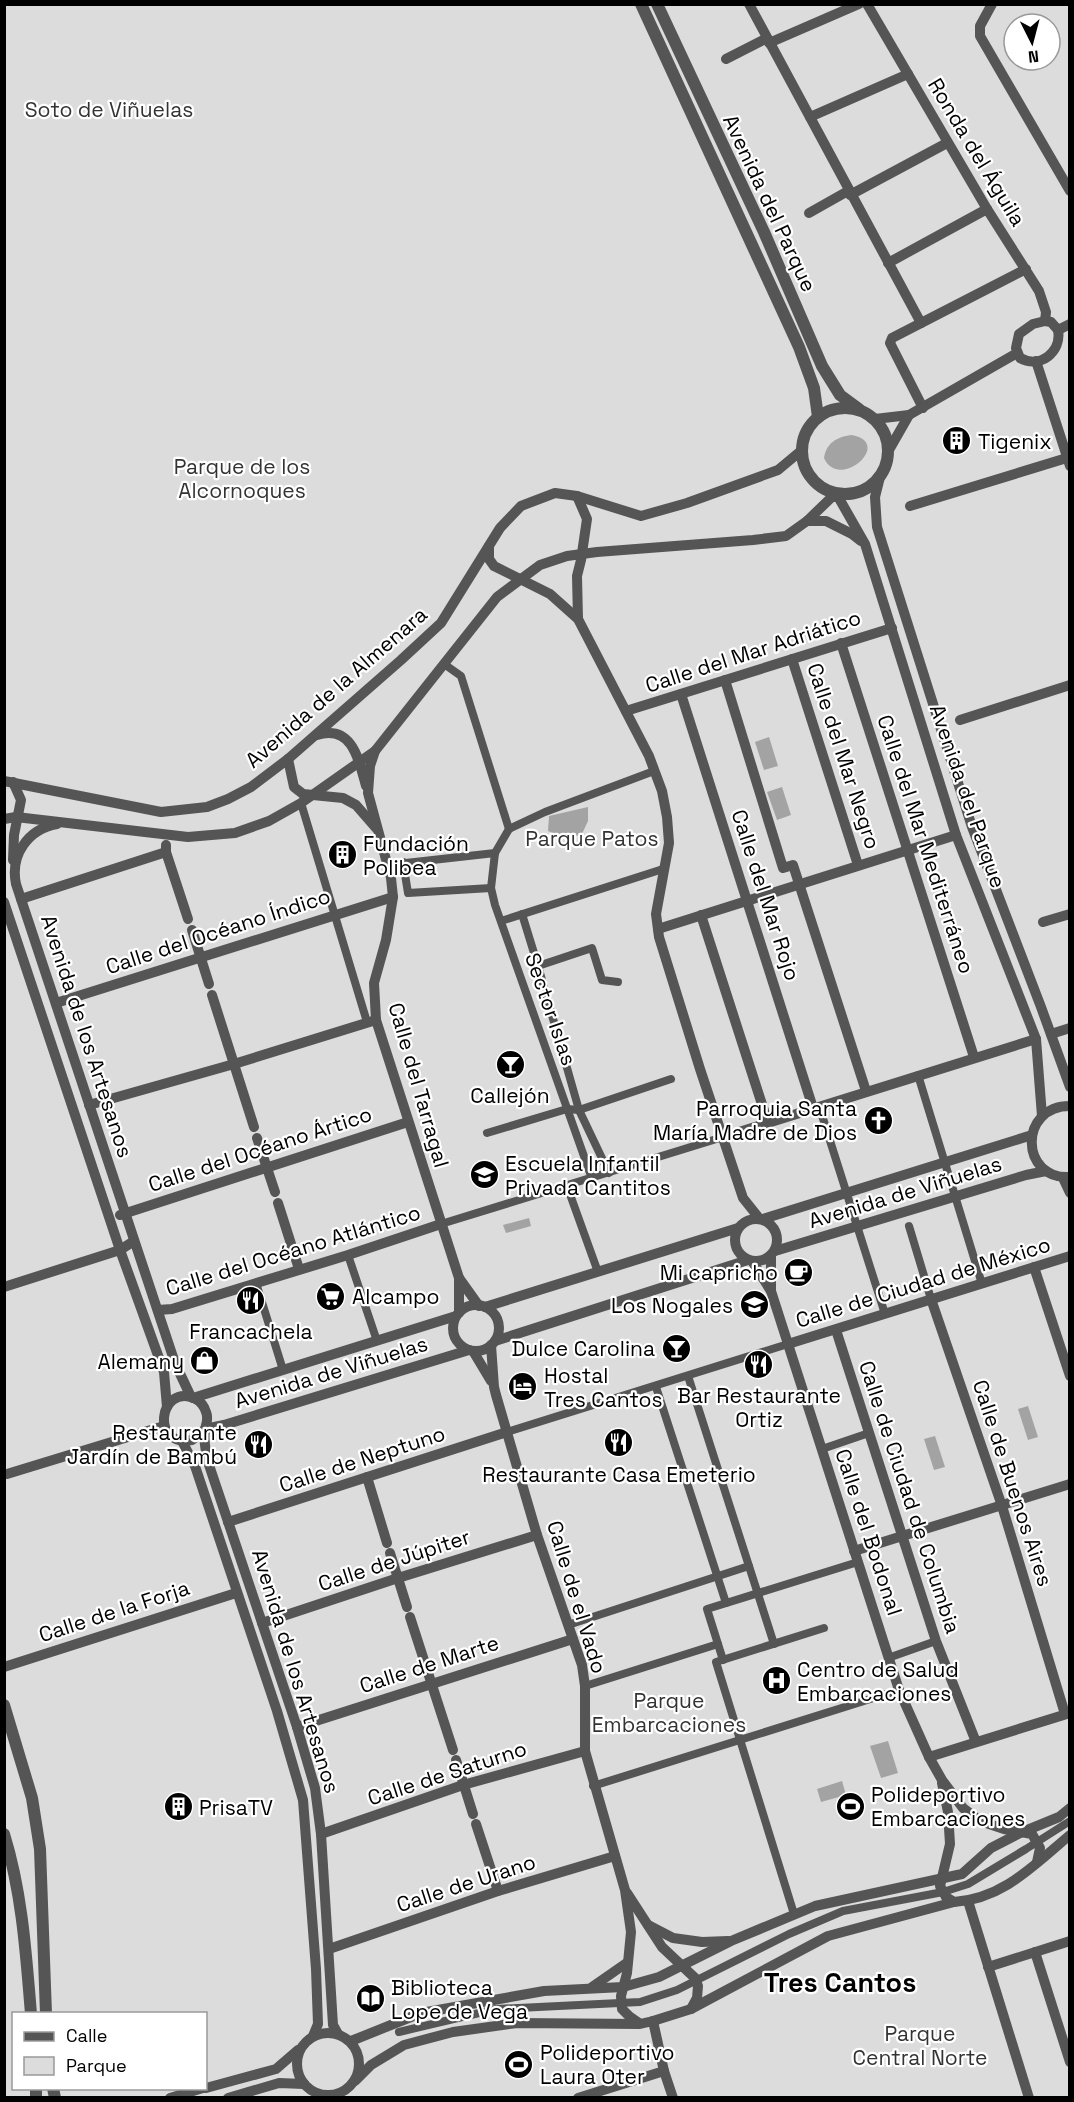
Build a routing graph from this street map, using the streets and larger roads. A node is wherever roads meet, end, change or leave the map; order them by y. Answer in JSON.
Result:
{"nodes":[{"id":1,"x":641,"y":4,"type":"edge"},
{"id":2,"x":657,"y":4,"type":"edge"},
{"id":3,"x":749,"y":4,"type":"edge"},
{"id":4,"x":859,"y":4,"type":"edge"},
{"id":5,"x":867,"y":4,"type":"edge"},
{"id":6,"x":992,"y":4,"type":"edge"},
{"id":7,"x":768,"y":40,"type":"junction"},
{"id":8,"x":726,"y":59,"type":"dead end"},
{"id":9,"x":908,"y":74,"type":"junction"},
{"id":10,"x":810,"y":117,"type":"junction"},
{"id":11,"x":947,"y":143,"type":"junction"},
{"id":12,"x":1070,"y":191,"type":"edge"},
{"id":13,"x":849,"y":193,"type":"junction"},
{"id":14,"x":987,"y":209,"type":"junction"},
{"id":15,"x":809,"y":213,"type":"dead end"},
{"id":16,"x":888,"y":264,"type":"junction"},
{"id":17,"x":1026,"y":269,"type":"junction"},
{"id":18,"x":1046,"y":321,"type":"junction"},
{"id":19,"x":921,"y":323,"type":"junction"},
{"id":20,"x":1070,"y":324,"type":"edge"},
{"id":21,"x":1058,"y":330,"type":"junction"},
{"id":22,"x":1017,"y":353,"type":"junction"},
{"id":23,"x":1036,"y":361,"type":"junction"},
{"id":24,"x":923,"y":408,"type":"junction"},
{"id":25,"x":859,"y":409,"type":"junction"},
{"id":26,"x":909,"y":415,"type":"junction"},
{"id":27,"x":818,"y":417,"type":"junction"},
{"id":28,"x":875,"y":419,"type":"junction"},
{"id":29,"x":802,"y":450,"type":"junction"},
{"id":30,"x":889,"y":450,"type":"junction"},
{"id":31,"x":1069,"y":460,"type":"edge"},
{"id":32,"x":880,"y":477,"type":"junction"},
{"id":33,"x":836,"y":493,"type":"junction"},
{"id":34,"x":577,"y":496,"type":"junction"},
{"id":35,"x":910,"y":506,"type":"dead end"},
{"id":36,"x":807,"y":521,"type":"junction"},
{"id":37,"x":865,"y":544,"type":"junction"},
{"id":38,"x":489,"y":546,"type":"junction"},
{"id":39,"x":582,"y":554,"type":"junction"},
{"id":40,"x":521,"y":578,"type":"junction"},
{"id":41,"x":578,"y":619,"type":"junction"},
{"id":42,"x":892,"y":628,"type":"junction"},
{"id":43,"x":842,"y":643,"type":"junction"},
{"id":44,"x":792,"y":659,"type":"junction"},
{"id":45,"x":444,"y":664,"type":"junction"},
{"id":46,"x":725,"y":680,"type":"junction"},
{"id":47,"x":1070,"y":685,"type":"edge"},
{"id":48,"x":681,"y":694,"type":"junction"},
{"id":49,"x":626,"y":711,"type":"junction"},
{"id":50,"x":960,"y":720,"type":"dead end"},
{"id":51,"x":316,"y":735,"type":"junction"},
{"id":52,"x":375,"y":751,"type":"junction"},
{"id":53,"x":288,"y":759,"type":"junction"},
{"id":54,"x":359,"y":762,"type":"junction"},
{"id":55,"x":654,"y":771,"type":"junction"},
{"id":56,"x":9,"y":782,"type":"edge"},
{"id":57,"x":368,"y":792,"type":"junction"},
{"id":58,"x":314,"y":794,"type":"junction"},
{"id":59,"x":301,"y":803,"type":"junction"},
{"id":60,"x":10,"y":818,"type":"edge"},
{"id":61,"x":66,"y":823,"type":"junction"},
{"id":62,"x":378,"y":830,"type":"junction"},
{"id":63,"x":509,"y":830,"type":"junction"},
{"id":64,"x":956,"y":835,"type":"junction"},
{"id":65,"x":168,"y":836,"type":"junction"},
{"id":66,"x":907,"y":849,"type":"junction"},
{"id":67,"x":166,"y":852,"type":"junction"},
{"id":68,"x":495,"y":853,"type":"junction"},
{"id":69,"x":404,"y":862,"type":"junction"},
{"id":70,"x":388,"y":865,"type":"junction"},
{"id":71,"x":858,"y":865,"type":"junction"},
{"id":72,"x":663,"y":869,"type":"junction"},
{"id":73,"x":14,"y":872,"type":"junction"},
{"id":74,"x":800,"y":884,"type":"junction"},
{"id":75,"x":490,"y":888,"type":"junction"},
{"id":76,"x":393,"y":897,"type":"junction"},
{"id":77,"x":21,"y":899,"type":"junction"},
{"id":78,"x":747,"y":900,"type":"junction"},
{"id":79,"x":4,"y":902,"type":"edge"},
{"id":80,"x":522,"y":914,"type":"junction"},
{"id":81,"x":1070,"y":914,"type":"edge"},
{"id":82,"x":335,"y":915,"type":"junction"},
{"id":83,"x":701,"y":915,"type":"junction"},
{"id":84,"x":501,"y":921,"type":"junction"},
{"id":85,"x":1043,"y":922,"type":"dead end"},
{"id":86,"x":658,"y":929,"type":"junction"},
{"id":87,"x":200,"y":957,"type":"junction"},
{"id":88,"x":538,"y":966,"type":"junction"},
{"id":89,"x":618,"y":982,"type":"dead end"},
{"id":90,"x":56,"y":1003,"type":"junction"},
{"id":91,"x":371,"y":1021,"type":"junction"},
{"id":92,"x":1070,"y":1028,"type":"edge"},
{"id":93,"x":1051,"y":1034,"type":"junction"},
{"id":94,"x":1036,"y":1039,"type":"junction"},
{"id":95,"x":974,"y":1057,"type":"junction"},
{"id":96,"x":234,"y":1064,"type":"junction"},
{"id":97,"x":918,"y":1075,"type":"junction"},
{"id":98,"x":670,"y":1079,"type":"dead end"},
{"id":99,"x":1070,"y":1087,"type":"edge"},
{"id":100,"x":866,"y":1091,"type":"junction"},
{"id":101,"x":89,"y":1105,"type":"junction"},
{"id":102,"x":1070,"y":1106,"type":"edge"},
{"id":103,"x":816,"y":1107,"type":"junction"},
{"id":104,"x":567,"y":1109,"type":"junction"},
{"id":105,"x":579,"y":1110,"type":"junction"},
{"id":106,"x":1042,"y":1116,"type":"junction"},
{"id":107,"x":408,"y":1122,"type":"junction"},
{"id":108,"x":768,"y":1123,"type":"junction"},
{"id":109,"x":487,"y":1133,"type":"dead end"},
{"id":110,"x":1032,"y":1135,"type":"junction"},
{"id":111,"x":723,"y":1137,"type":"junction"},
{"id":112,"x":946,"y":1162,"type":"junction"},
{"id":113,"x":266,"y":1166,"type":"junction"},
{"id":114,"x":1046,"y":1171,"type":"junction"},
{"id":115,"x":609,"y":1173,"type":"junction"},
{"id":116,"x":591,"y":1176,"type":"junction"},
{"id":117,"x":1066,"y":1178,"type":"edge"},
{"id":118,"x":567,"y":1186,"type":"junction"},
{"id":119,"x":846,"y":1193,"type":"junction"},
{"id":120,"x":1070,"y":1193,"type":"edge"},
{"id":121,"x":956,"y":1197,"type":"junction"},
{"id":122,"x":743,"y":1198,"type":"junction"},
{"id":123,"x":125,"y":1213,"type":"junction"},
{"id":124,"x":110,"y":1218,"type":"junction"},
{"id":125,"x":761,"y":1219,"type":"junction"},
{"id":126,"x":441,"y":1224,"type":"junction"},
{"id":127,"x":740,"y":1226,"type":"junction"},
{"id":128,"x":909,"y":1226,"type":"dead end"},
{"id":129,"x":857,"y":1227,"type":"junction"},
{"id":130,"x":134,"y":1241,"type":"junction"},
{"id":131,"x":120,"y":1250,"type":"junction"},
{"id":132,"x":773,"y":1253,"type":"junction"},
{"id":133,"x":348,"y":1255,"type":"junction"},
{"id":134,"x":1070,"y":1256,"type":"edge"},
{"id":135,"x":750,"y":1260,"type":"junction"},
{"id":136,"x":1034,"y":1268,"type":"junction"},
{"id":137,"x":299,"y":1269,"type":"junction"},
{"id":138,"x":598,"y":1272,"type":"junction"},
{"id":139,"x":459,"y":1278,"type":"junction"},
{"id":140,"x":256,"y":1283,"type":"junction"},
{"id":141,"x":982,"y":1284,"type":"junction"},
{"id":142,"x":4,"y":1287,"type":"edge"},
{"id":143,"x":771,"y":1291,"type":"junction"},
{"id":144,"x":931,"y":1299,"type":"junction"},
{"id":145,"x":482,"y":1307,"type":"junction"},
{"id":146,"x":158,"y":1310,"type":"junction"},
{"id":147,"x":457,"y":1314,"type":"junction"},
{"id":148,"x":885,"y":1314,"type":"junction"},
{"id":149,"x":836,"y":1330,"type":"junction"},
{"id":150,"x":377,"y":1341,"type":"junction"},
{"id":151,"x":493,"y":1343,"type":"junction"},
{"id":152,"x":788,"y":1344,"type":"junction"},
{"id":153,"x":471,"y":1351,"type":"junction"},
{"id":154,"x":283,"y":1370,"type":"junction"},
{"id":155,"x":1069,"y":1371,"type":"edge"},
{"id":156,"x":688,"y":1376,"type":"junction"},
{"id":157,"x":494,"y":1386,"type":"junction"},
{"id":158,"x":656,"y":1387,"type":"junction"},
{"id":159,"x":192,"y":1398,"type":"junction"},
{"id":160,"x":166,"y":1407,"type":"junction"},
{"id":161,"x":164,"y":1426,"type":"junction"},
{"id":162,"x":205,"y":1430,"type":"junction"},
{"id":163,"x":507,"y":1432,"type":"junction"},
{"id":164,"x":869,"y":1433,"type":"junction"},
{"id":165,"x":182,"y":1441,"type":"junction"},
{"id":166,"x":822,"y":1449,"type":"junction"},
{"id":167,"x":5,"y":1475,"type":"edge"},
{"id":168,"x":367,"y":1477,"type":"junction"},
{"id":169,"x":1070,"y":1484,"type":"edge"},
{"id":170,"x":1002,"y":1506,"type":"junction"},
{"id":171,"x":228,"y":1522,"type":"junction"},
{"id":172,"x":537,"y":1536,"type":"junction"},
{"id":173,"x":902,"y":1536,"type":"junction"},
{"id":174,"x":856,"y":1556,"type":"junction"},
{"id":175,"x":749,"y":1566,"type":"junction"},
{"id":176,"x":717,"y":1576,"type":"junction"},
{"id":177,"x":398,"y":1578,"type":"junction"},
{"id":178,"x":236,"y":1593,"type":"junction"},
{"id":179,"x":758,"y":1593,"type":"junction"},
{"id":180,"x":726,"y":1603,"type":"junction"},
{"id":181,"x":262,"y":1623,"type":"junction"},
{"id":182,"x":568,"y":1625,"type":"junction"},
{"id":183,"x":824,"y":1628,"type":"dead end"},
{"id":184,"x":573,"y":1640,"type":"junction"},
{"id":185,"x":936,"y":1641,"type":"junction"},
{"id":186,"x":718,"y":1644,"type":"junction"},
{"id":187,"x":774,"y":1644,"type":"junction"},
{"id":188,"x":888,"y":1658,"type":"junction"},
{"id":189,"x":723,"y":1660,"type":"junction"},
{"id":190,"x":4,"y":1667,"type":"edge"},
{"id":191,"x":432,"y":1683,"type":"junction"},
{"id":192,"x":585,"y":1686,"type":"junction"},
{"id":193,"x":899,"y":1690,"type":"junction"},
{"id":194,"x":4,"y":1705,"type":"edge"},
{"id":195,"x":1067,"y":1713,"type":"edge"},
{"id":196,"x":297,"y":1727,"type":"junction"},
{"id":197,"x":739,"y":1741,"type":"junction"},
{"id":198,"x":976,"y":1742,"type":"junction"},
{"id":199,"x":585,"y":1751,"type":"junction"},
{"id":200,"x":929,"y":1757,"type":"junction"},
{"id":201,"x":942,"y":1780,"type":"junction"},
{"id":202,"x":463,"y":1785,"type":"junction"},
{"id":203,"x":593,"y":1786,"type":"junction"},
{"id":204,"x":1070,"y":1808,"type":"edge"},
{"id":205,"x":1070,"y":1821,"type":"edge"},
{"id":206,"x":1020,"y":1833,"type":"junction"},
{"id":207,"x":4,"y":1834,"type":"edge"},
{"id":208,"x":321,"y":1834,"type":"junction"},
{"id":209,"x":1070,"y":1835,"type":"edge"},
{"id":210,"x":1037,"y":1843,"type":"junction"},
{"id":211,"x":615,"y":1856,"type":"junction"},
{"id":212,"x":1037,"y":1862,"type":"junction"},
{"id":213,"x":941,"y":1879,"type":"junction"},
{"id":214,"x":625,"y":1890,"type":"junction"},
{"id":215,"x":498,"y":1891,"type":"junction"},
{"id":216,"x":943,"y":1892,"type":"junction"},
{"id":217,"x":968,"y":1901,"type":"junction"},
{"id":218,"x":954,"y":1902,"type":"junction"},
{"id":219,"x":794,"y":1914,"type":"junction"},
{"id":220,"x":647,"y":1924,"type":"junction"},
{"id":221,"x":731,"y":1941,"type":"junction"},
{"id":222,"x":1070,"y":1941,"type":"edge"},
{"id":223,"x":329,"y":1949,"type":"junction"},
{"id":224,"x":1035,"y":1952,"type":"junction"},
{"id":225,"x":628,"y":1962,"type":"junction"},
{"id":226,"x":682,"y":1967,"type":"junction"},
{"id":227,"x":988,"y":1967,"type":"junction"},
{"id":228,"x":696,"y":1981,"type":"junction"},
{"id":229,"x":623,"y":1987,"type":"junction"},
{"id":230,"x":589,"y":1988,"type":"junction"},
{"id":231,"x":622,"y":2003,"type":"junction"},
{"id":232,"x":691,"y":2009,"type":"junction"},
{"id":233,"x":30,"y":2012,"type":"edge"},
{"id":234,"x":46,"y":2012,"type":"edge"},
{"id":235,"x":653,"y":2021,"type":"junction"},
{"id":236,"x":640,"y":2024,"type":"junction"},
{"id":237,"x":399,"y":2032,"type":"dead end"},
{"id":238,"x":338,"y":2034,"type":"junction"},
{"id":239,"x":314,"y":2036,"type":"junction"},
{"id":240,"x":351,"y":2042,"type":"junction"},
{"id":241,"x":302,"y":2046,"type":"junction"},
{"id":242,"x":1070,"y":2062,"type":"edge"},
{"id":243,"x":664,"y":2071,"type":"junction"},
{"id":244,"x":304,"y":2084,"type":"junction"},
{"id":245,"x":207,"y":2087,"type":"edge"},
{"id":246,"x":348,"y":2089,"type":"edge"},
{"id":247,"x":196,"y":2090,"type":"edge"},
{"id":248,"x":319,"y":2096,"type":"edge"},
{"id":249,"x":170,"y":2097,"type":"edge"},
{"id":250,"x":228,"y":2097,"type":"edge"},
{"id":251,"x":578,"y":2097,"type":"edge"},
{"id":252,"x":673,"y":2097,"type":"edge"},
{"id":253,"x":1029,"y":2097,"type":"edge"}],
"edges":[{"from":1,"to":27,"type":"street","name":"Avenida del Parque"},
{"from":2,"to":25,"type":"street","name":"Avenida del Parque"},
{"from":3,"to":7,"type":"street"},
{"from":4,"to":7,"type":"street"},
{"from":5,"to":9,"type":"street","name":"Ronda del Águila"},
{"from":6,"to":12,"type":"street"},
{"from":7,"to":8,"type":"street"},
{"from":7,"to":10,"type":"street"},
{"from":9,"to":10,"type":"street"},
{"from":9,"to":11,"type":"street","name":"Ronda del Águila"},
{"from":10,"to":13,"type":"street"},
{"from":11,"to":13,"type":"street"},
{"from":11,"to":14,"type":"street","name":"Ronda del Águila"},
{"from":13,"to":15,"type":"street"},
{"from":13,"to":16,"type":"street"},
{"from":14,"to":16,"type":"street"},
{"from":14,"to":17,"type":"street","name":"Ronda del Águila"},
{"from":16,"to":19,"type":"street"},
{"from":17,"to":18,"type":"street","name":"Ronda del Águila"},
{"from":17,"to":19,"type":"street"},
{"from":18,"to":21,"type":"street"},
{"from":18,"to":22,"type":"street"},
{"from":19,"to":24,"type":"street"},
{"from":20,"to":21,"type":"street"},
{"from":21,"to":23,"type":"street"},
{"from":22,"to":23,"type":"street"},
{"from":22,"to":24,"type":"street"},
{"from":23,"to":31,"type":"street"},
{"from":24,"to":26,"type":"street"},
{"from":25,"to":27,"type":"street"},
{"from":25,"to":28,"type":"street"},
{"from":26,"to":28,"type":"street"},
{"from":26,"to":30,"type":"street"},
{"from":27,"to":29,"type":"street"},
{"from":28,"to":30,"type":"street"},
{"from":29,"to":33,"type":"street"},
{"from":29,"to":34,"type":"street","name":"Avenida de la Almenara"},
{"from":30,"to":32,"type":"street"},
{"from":31,"to":35,"type":"street"},
{"from":32,"to":33,"type":"street"},
{"from":32,"to":93,"type":"street","name":"Avenida del Parque"},
{"from":33,"to":36,"type":"street"},
{"from":33,"to":37,"type":"street","name":"Avenida del Parque"},
{"from":34,"to":38,"type":"street","name":"Avenida de la Almenara"},
{"from":34,"to":39,"type":"street"},
{"from":36,"to":37,"type":"street"},
{"from":36,"to":39,"type":"street"},
{"from":37,"to":42,"type":"street","name":"Avenida del Parque"},
{"from":38,"to":40,"type":"street"},
{"from":38,"to":51,"type":"street","name":"Avenida de la Almenara"},
{"from":39,"to":40,"type":"street"},
{"from":39,"to":41,"type":"street"},
{"from":40,"to":41,"type":"street"},
{"from":40,"to":45,"type":"street"},
{"from":41,"to":49,"type":"street"},
{"from":42,"to":43,"type":"street","name":"Calle del Mar Adriático"},
{"from":42,"to":64,"type":"street","name":"Avenida del Parque"},
{"from":43,"to":44,"type":"street","name":"Calle del Mar Adriático"},
{"from":43,"to":66,"type":"street","name":"Calle del Mar Mediterráneo"},
{"from":44,"to":46,"type":"street","name":"Calle del Mar Adriático"},
{"from":44,"to":71,"type":"street","name":"Calle del Mar Negro"},
{"from":45,"to":52,"type":"street"},
{"from":45,"to":63,"type":"street"},
{"from":46,"to":48,"type":"street","name":"Calle del Mar Adriático"},
{"from":46,"to":74,"type":"street"},
{"from":47,"to":50,"type":"street"},
{"from":48,"to":49,"type":"street","name":"Calle del Mar Adriático"},
{"from":48,"to":78,"type":"street","name":"Calle del Mar Rojo"},
{"from":49,"to":55,"type":"street"},
{"from":51,"to":53,"type":"street","name":"Avenida de la Almenara"},
{"from":51,"to":54,"type":"street"},
{"from":52,"to":54,"type":"street"},
{"from":52,"to":57,"type":"street","name":"Calle del Tarragal"},
{"from":53,"to":56,"type":"street","name":"Avenida de la Almenara"},
{"from":53,"to":58,"type":"street"},
{"from":54,"to":57,"type":"street","name":"Calle del Tarragal"},
{"from":54,"to":58,"type":"street"},
{"from":55,"to":63,"type":"street"},
{"from":55,"to":72,"type":"street"},
{"from":56,"to":60,"type":"street","name":"Avenida de los Artesanos"},
{"from":57,"to":62,"type":"street","name":"Calle del Tarragal"},
{"from":58,"to":59,"type":"street"},
{"from":58,"to":62,"type":"street","name":"Calle del Tarragal"},
{"from":59,"to":65,"type":"street"},
{"from":59,"to":82,"type":"street"},
{"from":60,"to":61,"type":"street"},
{"from":60,"to":73,"type":"street","name":"Avenida de los Artesanos"},
{"from":61,"to":65,"type":"street"},
{"from":61,"to":73,"type":"street"},
{"from":62,"to":70,"type":"street","name":"Calle del Tarragal"},
{"from":63,"to":68,"type":"street","name":"Sector Islas"},
{"from":64,"to":66,"type":"street"},
{"from":64,"to":94,"type":"street","name":"Avenida del Parque"},
{"from":65,"to":67,"type":"street"},
{"from":66,"to":71,"type":"street"},
{"from":66,"to":95,"type":"street","name":"Calle del Mar Mediterráneo"},
{"from":67,"to":77,"type":"street"},
{"from":67,"to":87,"type":"street"},
{"from":68,"to":69,"type":"street"},
{"from":68,"to":75,"type":"street","name":"Sector Islas"},
{"from":69,"to":70,"type":"street"},
{"from":69,"to":75,"type":"street"},
{"from":70,"to":76,"type":"street","name":"Calle del Tarragal"},
{"from":71,"to":74,"type":"street"},
{"from":72,"to":80,"type":"street"},
{"from":72,"to":86,"type":"street"},
{"from":73,"to":77,"type":"street","name":"Avenida de los Artesanos"},
{"from":74,"to":78,"type":"street"},
{"from":74,"to":100,"type":"street"},
{"from":75,"to":84,"type":"street","name":"Sector Islas"},
{"from":76,"to":82,"type":"street","name":"Calle del Océano Índico"},
{"from":76,"to":91,"type":"street","name":"Calle del Tarragal"},
{"from":77,"to":90,"type":"street","name":"Avenida de los Artesanos"},
{"from":78,"to":83,"type":"street"},
{"from":78,"to":103,"type":"street","name":"Calle del Mar Rojo"},
{"from":79,"to":124,"type":"street","name":"Avenida de los Artesanos"},
{"from":80,"to":84,"type":"street"},
{"from":80,"to":88,"type":"street","name":"Sector Islas"},
{"from":81,"to":85,"type":"street"},
{"from":82,"to":87,"type":"street","name":"Calle del Océano Índico"},
{"from":82,"to":91,"type":"street"},
{"from":83,"to":86,"type":"street"},
{"from":83,"to":108,"type":"street"},
{"from":84,"to":104,"type":"street","name":"Sector Islas"},
{"from":86,"to":111,"type":"street"},
{"from":87,"to":90,"type":"street","name":"Calle del Océano Índico"},
{"from":87,"to":96,"type":"street"},
{"from":88,"to":89,"type":"street","name":"Sector Islas"},
{"from":88,"to":105,"type":"street","name":"Sector Islas"},
{"from":90,"to":101,"type":"street","name":"Avenida de los Artesanos"},
{"from":91,"to":96,"type":"street"},
{"from":91,"to":107,"type":"street","name":"Calle del Tarragal"},
{"from":92,"to":93,"type":"street"},
{"from":93,"to":99,"type":"street","name":"Avenida del Parque"},
{"from":94,"to":95,"type":"street"},
{"from":94,"to":106,"type":"street","name":"Avenida del Parque"},
{"from":95,"to":97,"type":"street"},
{"from":96,"to":101,"type":"street"},
{"from":96,"to":113,"type":"street"},
{"from":97,"to":100,"type":"street"},
{"from":97,"to":112,"type":"street"},
{"from":98,"to":105,"type":"street"},
{"from":100,"to":103,"type":"street"},
{"from":101,"to":123,"type":"street","name":"Avenida de los Artesanos"},
{"from":102,"to":106,"type":"street"},
{"from":103,"to":108,"type":"street"},
{"from":103,"to":119,"type":"street"},
{"from":104,"to":105,"type":"street"},
{"from":104,"to":109,"type":"street"},
{"from":104,"to":116,"type":"street","name":"Sector Islas"},
{"from":105,"to":115,"type":"street","name":"Sector Islas"},
{"from":106,"to":110,"type":"street"},
{"from":107,"to":113,"type":"street","name":"Calle del Océano Ártico"},
{"from":107,"to":126,"type":"street","name":"Calle del Tarragal"},
{"from":108,"to":111,"type":"street"},
{"from":110,"to":112,"type":"street","name":"Avenida de Viñuelas"},
{"from":110,"to":114,"type":"street"},
{"from":111,"to":115,"type":"street"},
{"from":111,"to":122,"type":"street"},
{"from":112,"to":119,"type":"street","name":"Avenida de Viñuelas"},
{"from":112,"to":121,"type":"street"},
{"from":113,"to":123,"type":"street","name":"Calle del Océano Ártico"},
{"from":113,"to":137,"type":"street"},
{"from":114,"to":117,"type":"street"},
{"from":114,"to":121,"type":"street","name":"Avenida de Viñuelas"},
{"from":115,"to":116,"type":"street"},
{"from":116,"to":118,"type":"street"},
{"from":117,"to":120,"type":"street"},
{"from":118,"to":126,"type":"street"},
{"from":118,"to":138,"type":"street"},
{"from":119,"to":125,"type":"street","name":"Avenida de Viñuelas"},
{"from":119,"to":129,"type":"street"},
{"from":121,"to":129,"type":"street","name":"Avenida de Viñuelas"},
{"from":121,"to":141,"type":"street"},
{"from":122,"to":125,"type":"street"},
{"from":122,"to":127,"type":"street"},
{"from":123,"to":124,"type":"street"},
{"from":123,"to":130,"type":"street","name":"Avenida de los Artesanos"},
{"from":124,"to":131,"type":"street","name":"Avenida de los Artesanos"},
{"from":125,"to":127,"type":"street"},
{"from":125,"to":132,"type":"street"},
{"from":126,"to":133,"type":"street","name":"Calle del Océano Atlántico"},
{"from":126,"to":139,"type":"street","name":"Calle del Tarragal"},
{"from":127,"to":135,"type":"street"},
{"from":127,"to":138,"type":"street"},
{"from":128,"to":144,"type":"street"},
{"from":129,"to":132,"type":"street","name":"Avenida de Viñuelas"},
{"from":129,"to":148,"type":"street"},
{"from":130,"to":131,"type":"street"},
{"from":130,"to":146,"type":"street","name":"Avenida de los Artesanos"},
{"from":131,"to":142,"type":"street"},
{"from":131,"to":160,"type":"street","name":"Avenida de los Artesanos"},
{"from":132,"to":135,"type":"street"},
{"from":132,"to":143,"type":"street","name":"Calle del Bodonal"},
{"from":133,"to":137,"type":"street","name":"Calle del Océano Atlántico"},
{"from":133,"to":150,"type":"street","name":"Avenida de Viñuelas"},
{"from":134,"to":136,"type":"street","name":"Calle de Ciudad de México"},
{"from":135,"to":143,"type":"street","name":"Calle del Bodonal"},
{"from":135,"to":151,"type":"street"},
{"from":136,"to":141,"type":"street","name":"Calle de Ciudad de México"},
{"from":136,"to":155,"type":"street"},
{"from":137,"to":140,"type":"street","name":"Calle del Océano Atlántico"},
{"from":138,"to":145,"type":"street"},
{"from":139,"to":145,"type":"street","name":"Calle del Tarragal"},
{"from":139,"to":147,"type":"street","name":"Calle del Tarragal"},
{"from":140,"to":146,"type":"street","name":"Calle del Océano Atlántico"},
{"from":140,"to":154,"type":"street","name":"Avenida de Viñuelas"},
{"from":141,"to":144,"type":"street","name":"Calle de Ciudad de México"},
{"from":143,"to":152,"type":"street","name":"Calle del Bodonal"},
{"from":144,"to":148,"type":"street","name":"Calle de Ciudad de México"},
{"from":144,"to":170,"type":"street","name":"Calle de Buenos Aires"},
{"from":145,"to":147,"type":"street"},
{"from":145,"to":151,"type":"street"},
{"from":146,"to":159,"type":"street","name":"Avenida de los Artesanos"},
{"from":147,"to":150,"type":"street","name":"Avenida de Viñuelas"},
{"from":147,"to":153,"type":"street"},
{"from":148,"to":149,"type":"street","name":"Calle de Ciudad de México"},
{"from":149,"to":152,"type":"street","name":"Calle de Ciudad de México"},
{"from":149,"to":164,"type":"street","name":"Calle de Ciudad de Columbia"},
{"from":150,"to":154,"type":"street","name":"Avenida de Viñuelas"},
{"from":151,"to":153,"type":"street"},
{"from":151,"to":157,"type":"street"},
{"from":152,"to":156,"type":"street"},
{"from":152,"to":166,"type":"street","name":"Calle del Bodonal"},
{"from":153,"to":157,"type":"street"},
{"from":153,"to":162,"type":"street","name":"Avenida de Viñuelas"},
{"from":154,"to":159,"type":"street","name":"Avenida de Viñuelas"},
{"from":156,"to":158,"type":"street"},
{"from":156,"to":175,"type":"street"},
{"from":157,"to":163,"type":"street","name":"Calle de el Vado"},
{"from":158,"to":163,"type":"street"},
{"from":158,"to":176,"type":"street"},
{"from":159,"to":160,"type":"street"},
{"from":159,"to":162,"type":"street"},
{"from":160,"to":161,"type":"street"},
{"from":161,"to":165,"type":"street"},
{"from":161,"to":167,"type":"street"},
{"from":162,"to":165,"type":"street"},
{"from":162,"to":171,"type":"street","name":"Avenida de los Artesanos"},
{"from":163,"to":168,"type":"street","name":"Calle de Neptuno"},
{"from":163,"to":172,"type":"street","name":"Calle de el Vado"},
{"from":164,"to":166,"type":"street"},
{"from":164,"to":173,"type":"street","name":"Calle de Ciudad de Columbia"},
{"from":165,"to":178,"type":"street","name":"Avenida de los Artesanos"},
{"from":166,"to":174,"type":"street","name":"Calle del Bodonal"},
{"from":168,"to":171,"type":"street","name":"Calle de Neptuno"},
{"from":168,"to":177,"type":"street"},
{"from":169,"to":170,"type":"street"},
{"from":170,"to":173,"type":"street"},
{"from":170,"to":195,"type":"street","name":"Calle de Buenos Aires"},
{"from":171,"to":181,"type":"street","name":"Avenida de los Artesanos"},
{"from":172,"to":177,"type":"street","name":"Calle de Júpiter"},
{"from":172,"to":182,"type":"street","name":"Calle de el Vado"},
{"from":173,"to":174,"type":"street"},
{"from":173,"to":185,"type":"street","name":"Calle de Ciudad de Columbia"},
{"from":174,"to":179,"type":"street"},
{"from":174,"to":188,"type":"street","name":"Calle del Bodonal"},
{"from":175,"to":176,"type":"street"},
{"from":175,"to":179,"type":"street"},
{"from":176,"to":180,"type":"street"},
{"from":176,"to":182,"type":"street"},
{"from":177,"to":181,"type":"street","name":"Calle de Júpiter"},
{"from":177,"to":191,"type":"street"},
{"from":178,"to":190,"type":"street","name":"Calle de la Forja"},
{"from":178,"to":239,"type":"street","name":"Avenida de los Artesanos"},
{"from":179,"to":180,"type":"street"},
{"from":179,"to":187,"type":"street"},
{"from":180,"to":186,"type":"street"},
{"from":181,"to":196,"type":"street","name":"Avenida de los Artesanos"},
{"from":182,"to":184,"type":"street","name":"Calle de el Vado"},
{"from":183,"to":187,"type":"street"},
{"from":184,"to":191,"type":"street","name":"Calle de Marte"},
{"from":184,"to":192,"type":"street","name":"Calle de el Vado"},
{"from":185,"to":188,"type":"street"},
{"from":185,"to":198,"type":"street","name":"Calle de Ciudad de Columbia"},
{"from":186,"to":189,"type":"street"},
{"from":186,"to":192,"type":"street"},
{"from":187,"to":189,"type":"street"},
{"from":188,"to":193,"type":"street","name":"Calle del Bodonal"},
{"from":189,"to":197,"type":"street"},
{"from":191,"to":196,"type":"street","name":"Calle de Marte"},
{"from":191,"to":202,"type":"street"},
{"from":192,"to":199,"type":"street","name":"Calle de el Vado"},
{"from":193,"to":197,"type":"street"},
{"from":193,"to":200,"type":"street","name":"Calle del Bodonal"},
{"from":194,"to":234,"type":"street"},
{"from":195,"to":198,"type":"street"},
{"from":196,"to":208,"type":"street","name":"Avenida de los Artesanos"},
{"from":197,"to":203,"type":"street"},
{"from":197,"to":219,"type":"street"},
{"from":198,"to":200,"type":"street"},
{"from":199,"to":202,"type":"street","name":"Calle de Saturno"},
{"from":199,"to":203,"type":"street","name":"Calle de el Vado"},
{"from":200,"to":201,"type":"street","name":"Calle del Bodonal"},
{"from":201,"to":206,"type":"street","name":"Calle del Bodonal"},
{"from":201,"to":213,"type":"street","name":"Calle del Bodonal"},
{"from":202,"to":208,"type":"street","name":"Calle de Saturno"},
{"from":202,"to":215,"type":"street"},
{"from":203,"to":211,"type":"street","name":"Calle de el Vado"},
{"from":204,"to":206,"type":"street"},
{"from":205,"to":210,"type":"street"},
{"from":206,"to":210,"type":"street","name":"Calle del Bodonal"},
{"from":206,"to":213,"type":"street"},
{"from":207,"to":233,"type":"street"},
{"from":208,"to":223,"type":"street","name":"Avenida de los Artesanos"},
{"from":209,"to":212,"type":"street"},
{"from":210,"to":212,"type":"street"},
{"from":210,"to":216,"type":"street"},
{"from":211,"to":214,"type":"street","name":"Calle de el Vado"},
{"from":211,"to":215,"type":"street","name":"Calle de Urano"},
{"from":212,"to":217,"type":"street"},
{"from":213,"to":216,"type":"street"},
{"from":213,"to":219,"type":"street"},
{"from":214,"to":220,"type":"street"},
{"from":214,"to":225,"type":"street"},
{"from":215,"to":223,"type":"street","name":"Calle de Urano"},
{"from":216,"to":218,"type":"street"},
{"from":216,"to":228,"type":"street"},
{"from":217,"to":218,"type":"street"},
{"from":217,"to":227,"type":"street"},
{"from":218,"to":232,"type":"street"},
{"from":219,"to":221,"type":"street"},
{"from":220,"to":221,"type":"street"},
{"from":220,"to":226,"type":"street"},
{"from":221,"to":226,"type":"street"},
{"from":222,"to":224,"type":"street"},
{"from":223,"to":238,"type":"street","name":"Avenida de los Artesanos"},
{"from":224,"to":227,"type":"street"},
{"from":224,"to":242,"type":"street"},
{"from":225,"to":229,"type":"street"},
{"from":225,"to":230,"type":"street"},
{"from":226,"to":228,"type":"street"},
{"from":226,"to":229,"type":"street"},
{"from":227,"to":253,"type":"street"},
{"from":228,"to":231,"type":"street"},
{"from":228,"to":232,"type":"street"},
{"from":229,"to":230,"type":"street"},
{"from":229,"to":231,"type":"street"},
{"from":230,"to":240,"type":"street"},
{"from":231,"to":236,"type":"street"},
{"from":231,"to":237,"type":"street"},
{"from":232,"to":235,"type":"street"},
{"from":235,"to":236,"type":"street"},
{"from":235,"to":243,"type":"street"},
{"from":236,"to":246,"type":"street"},
{"from":238,"to":239,"type":"street"},
{"from":238,"to":240,"type":"street"},
{"from":239,"to":241,"type":"street"},
{"from":240,"to":246,"type":"street"},
{"from":241,"to":244,"type":"street"},
{"from":241,"to":245,"type":"street"},
{"from":243,"to":251,"type":"street"},
{"from":243,"to":252,"type":"street"},
{"from":244,"to":248,"type":"street"},
{"from":244,"to":250,"type":"street"},
{"from":246,"to":248,"type":"street"},
{"from":247,"to":249,"type":"street"}]}
